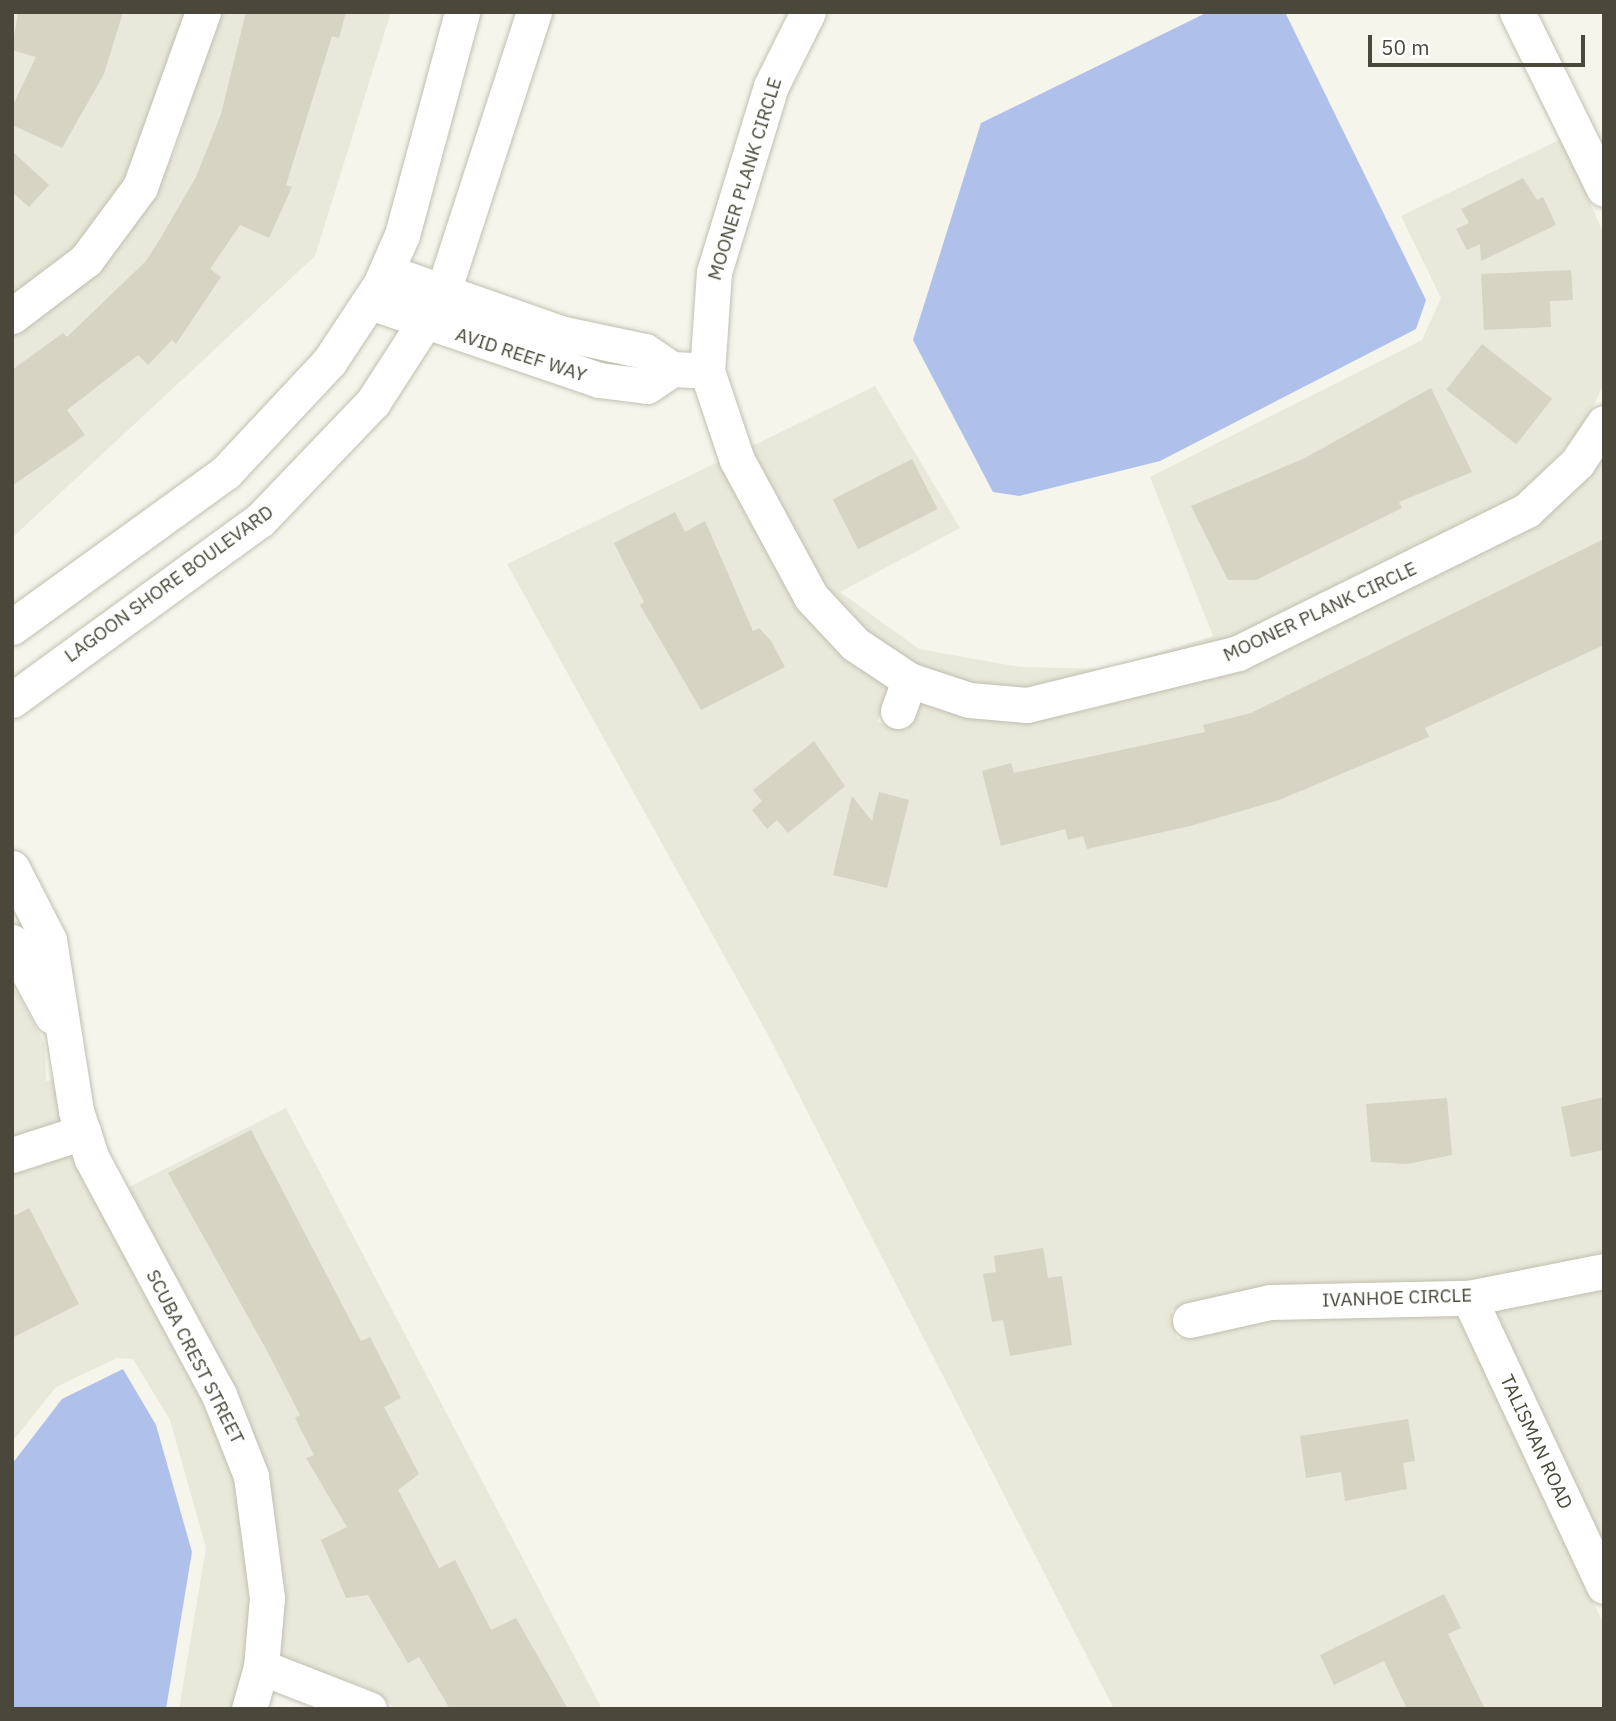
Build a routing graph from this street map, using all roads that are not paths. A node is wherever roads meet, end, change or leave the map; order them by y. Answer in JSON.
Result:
{"nodes":[{"id":1,"x":203,"y":12,"type":"edge"},
{"id":2,"x":463,"y":12,"type":"edge"},
{"id":3,"x":534,"y":12,"type":"edge"},
{"id":4,"x":808,"y":12,"type":"edge"},
{"id":5,"x":1517,"y":12,"type":"edge"},
{"id":6,"x":1604,"y":189,"type":"edge"},
{"id":7,"x":387,"y":272,"type":"junction"},
{"id":8,"x":370,"y":302,"type":"junction"},
{"id":9,"x":434,"y":309,"type":"junction"},
{"id":10,"x":12,"y":316,"type":"edge"},
{"id":11,"x":707,"y":371,"type":"junction"},
{"id":12,"x":1604,"y":423,"type":"edge"},
{"id":13,"x":12,"y":627,"type":"edge"},
{"id":14,"x":12,"y":701,"type":"edge"},
{"id":15,"x":12,"y":868,"type":"edge"},
{"id":16,"x":12,"y":942,"type":"edge"},
{"id":17,"x":68,"y":1059,"type":"junction"},
{"id":18,"x":83,"y":1132,"type":"junction"},
{"id":19,"x":12,"y":1155,"type":"edge"},
{"id":20,"x":1604,"y":1271,"type":"edge"},
{"id":21,"x":1469,"y":1298,"type":"junction"},
{"id":22,"x":1190,"y":1320,"type":"dead end"},
{"id":23,"x":1604,"y":1586,"type":"edge"},
{"id":24,"x":261,"y":1667,"type":"junction"},
{"id":25,"x":249,"y":1709,"type":"edge"},
{"id":26,"x":369,"y":1709,"type":"edge"}],
"edges":[{"from":1,"to":10,"type":"street"},
{"from":2,"to":7,"type":"street"},
{"from":3,"to":9,"type":"street","name":"LAGOON SHORE BOULEVARD"},
{"from":4,"to":11,"type":"street","name":"MOONER PLANK CIRCLE"},
{"from":5,"to":6,"type":"street"},
{"from":7,"to":8,"type":"street"},
{"from":7,"to":9,"type":"street","name":"AVID REEF WAY"},
{"from":8,"to":9,"type":"street","name":"AVID REEF WAY"},
{"from":8,"to":13,"type":"street"},
{"from":9,"to":11,"type":"street","name":"AVID REEF WAY"},
{"from":9,"to":14,"type":"street","name":"LAGOON SHORE BOULEVARD"},
{"from":11,"to":12,"type":"street","name":"MOONER PLANK CIRCLE"},
{"from":15,"to":17,"type":"street","name":"SCUBA CREST STREET"},
{"from":16,"to":17,"type":"street","name":"SCUBA CREST STREET"},
{"from":17,"to":18,"type":"street","name":"SCUBA CREST STREET"},
{"from":18,"to":19,"type":"street"},
{"from":18,"to":24,"type":"street","name":"SCUBA CREST STREET"},
{"from":20,"to":21,"type":"street","name":"IVANHOE CIRCLE"},
{"from":21,"to":22,"type":"street","name":"IVANHOE CIRCLE"},
{"from":21,"to":23,"type":"street","name":"TALISMAN ROAD"},
{"from":24,"to":25,"type":"street","name":"SCUBA CREST STREET"},
{"from":24,"to":26,"type":"street"}]}
